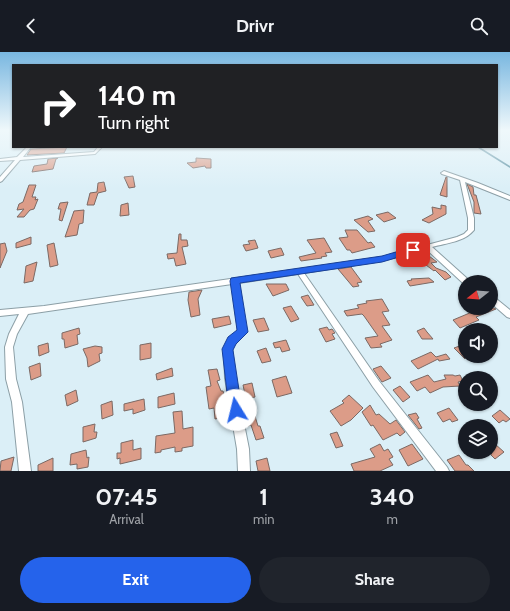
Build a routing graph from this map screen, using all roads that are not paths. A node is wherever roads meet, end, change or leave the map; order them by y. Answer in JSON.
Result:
{"nodes":[{"id":1,"x":27,"y":150,"type":"edge"},
{"id":2,"x":98,"y":150,"type":"edge"},
{"id":3,"x":18,"y":159,"type":"junction"},
{"id":4,"x":0,"y":160,"type":"edge"},
{"id":5,"x":444,"y":173,"type":"dead end"},
{"id":6,"x":462,"y":179,"type":"junction"},
{"id":7,"x":0,"y":180,"type":"edge"},
{"id":8,"x":510,"y":198,"type":"edge"},
{"id":9,"x":428,"y":247,"type":"junction"},
{"id":10,"x":300,"y":272,"type":"junction"},
{"id":11,"x":459,"y":275,"type":"edge"},
{"id":12,"x":235,"y":281,"type":"junction"},
{"id":13,"x":498,"y":305,"type":"edge"},
{"id":14,"x":25,"y":311,"type":"junction"},
{"id":15,"x":0,"y":313,"type":"edge"},
{"id":16,"x":510,"y":315,"type":"edge"},
{"id":17,"x":25,"y":471,"type":"edge"},
{"id":18,"x":244,"y":471,"type":"edge"},
{"id":19,"x":443,"y":471,"type":"edge"}],
"edges":[{"from":1,"to":3,"type":"street"},
{"from":2,"to":3,"type":"street"},
{"from":3,"to":4,"type":"street"},
{"from":3,"to":7,"type":"street"},
{"from":5,"to":6,"type":"street"},
{"from":6,"to":8,"type":"street"},
{"from":6,"to":9,"type":"street"},
{"from":9,"to":10,"type":"street"},
{"from":9,"to":11,"type":"street"},
{"from":10,"to":12,"type":"street"},
{"from":10,"to":19,"type":"street"},
{"from":12,"to":14,"type":"street"},
{"from":12,"to":18,"type":"street"},
{"from":13,"to":16,"type":"street"},
{"from":14,"to":15,"type":"street"},
{"from":14,"to":17,"type":"street"}]}
